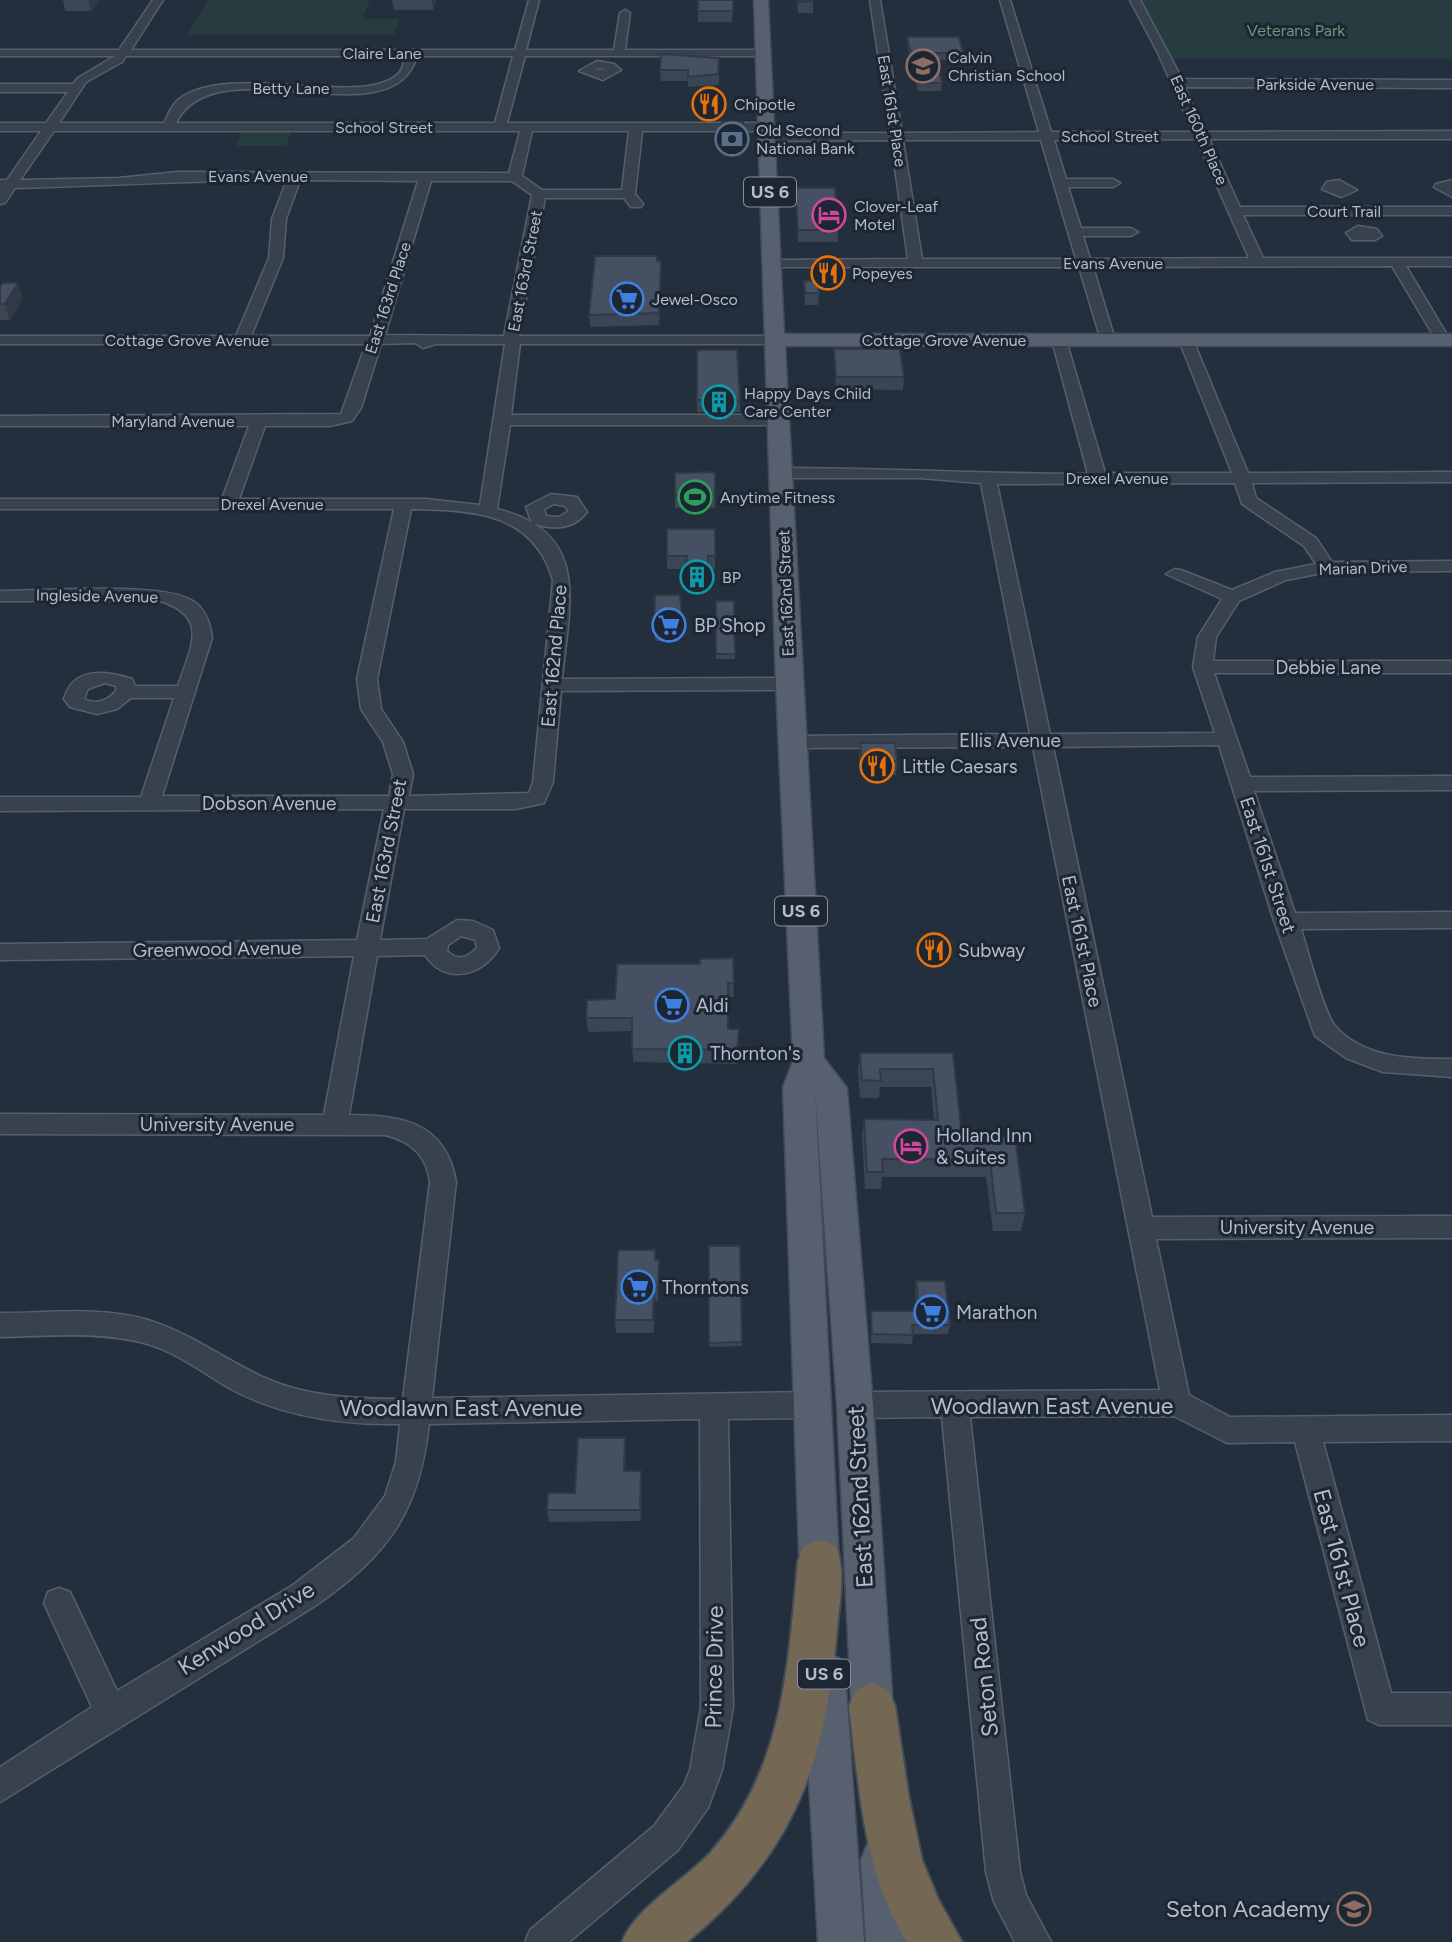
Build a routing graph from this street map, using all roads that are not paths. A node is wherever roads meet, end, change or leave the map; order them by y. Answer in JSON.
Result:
{"nodes":[{"id":1,"x":158,"y":0,"type":"edge"},
{"id":2,"x":534,"y":0,"type":"edge"},
{"id":3,"x":761,"y":0,"type":"edge"},
{"id":4,"x":875,"y":0,"type":"edge"},
{"id":5,"x":1005,"y":0,"type":"edge"},
{"id":6,"x":1135,"y":0,"type":"edge"},
{"id":7,"x":625,"y":13,"type":"dead end"},
{"id":8,"x":0,"y":53,"type":"edge"},
{"id":9,"x":123,"y":53,"type":"junction"},
{"id":10,"x":412,"y":53,"type":"junction"},
{"id":11,"x":619,"y":53,"type":"junction"},
{"id":12,"x":764,"y":53,"type":"junction"},
{"id":13,"x":520,"y":54,"type":"junction"},
{"id":14,"x":1177,"y":83,"type":"junction"},
{"id":15,"x":1452,"y":84,"type":"edge"},
{"id":16,"x":0,"y":88,"type":"edge"},
{"id":17,"x":77,"y":89,"type":"junction"},
{"id":18,"x":0,"y":127,"type":"edge"},
{"id":19,"x":51,"y":127,"type":"junction"},
{"id":20,"x":168,"y":127,"type":"junction"},
{"id":21,"x":499,"y":127,"type":"junction"},
{"id":22,"x":527,"y":127,"type":"junction"},
{"id":23,"x":636,"y":127,"type":"junction"},
{"id":24,"x":768,"y":132,"type":"junction"},
{"id":25,"x":1201,"y":135,"type":"junction"},
{"id":26,"x":1452,"y":135,"type":"edge"},
{"id":27,"x":896,"y":136,"type":"junction"},
{"id":28,"x":1048,"y":136,"type":"junction"},
{"id":29,"x":295,"y":177,"type":"junction"},
{"id":30,"x":426,"y":177,"type":"junction"},
{"id":31,"x":515,"y":177,"type":"junction"},
{"id":32,"x":1062,"y":183,"type":"junction"},
{"id":33,"x":1113,"y":183,"type":"dead end"},
{"id":34,"x":6,"y":184,"type":"edge"},
{"id":35,"x":1452,"y":184,"type":"edge"},
{"id":36,"x":1342,"y":193,"type":"dead end"},
{"id":37,"x":1452,"y":193,"type":"edge"},
{"id":38,"x":539,"y":194,"type":"junction"},
{"id":39,"x":628,"y":194,"type":"junction"},
{"id":40,"x":0,"y":200,"type":"edge"},
{"id":41,"x":637,"y":206,"type":"dead end"},
{"id":42,"x":1235,"y":211,"type":"junction"},
{"id":43,"x":1351,"y":211,"type":"junction"},
{"id":44,"x":1452,"y":211,"type":"edge"},
{"id":45,"x":1362,"y":229,"type":"dead end"},
{"id":46,"x":1076,"y":232,"type":"junction"},
{"id":47,"x":1131,"y":232,"type":"dead end"},
{"id":48,"x":1396,"y":262,"type":"junction"},
{"id":49,"x":1452,"y":262,"type":"edge"},
{"id":50,"x":916,"y":263,"type":"junction"},
{"id":51,"x":1086,"y":263,"type":"junction"},
{"id":52,"x":1258,"y":263,"type":"junction"},
{"id":53,"x":774,"y":264,"type":"junction"},
{"id":54,"x":0,"y":340,"type":"edge"},
{"id":55,"x":243,"y":340,"type":"junction"},
{"id":56,"x":375,"y":340,"type":"junction"},
{"id":57,"x":512,"y":340,"type":"junction"},
{"id":58,"x":777,"y":340,"type":"junction"},
{"id":59,"x":1059,"y":340,"type":"junction"},
{"id":60,"x":1108,"y":340,"type":"junction"},
{"id":61,"x":1186,"y":340,"type":"junction"},
{"id":62,"x":1447,"y":340,"type":"edge"},
{"id":63,"x":346,"y":418,"type":"joint"},
{"id":64,"x":780,"y":419,"type":"junction"},
{"id":65,"x":502,"y":420,"type":"junction"},
{"id":66,"x":0,"y":421,"type":"edge"},
{"id":67,"x":259,"y":421,"type":"junction"},
{"id":68,"x":782,"y":473,"type":"junction"},
{"id":69,"x":1452,"y":477,"type":"edge"},
{"id":70,"x":1098,"y":478,"type":"junction"},
{"id":71,"x":1242,"y":478,"type":"junction"},
{"id":72,"x":988,"y":479,"type":"junction"},
{"id":73,"x":229,"y":503,"type":"junction"},
{"id":74,"x":404,"y":503,"type":"junction"},
{"id":75,"x":0,"y":504,"type":"edge"},
{"id":76,"x":488,"y":510,"type":"junction"},
{"id":77,"x":532,"y":522,"type":"joint"},
{"id":78,"x":1452,"y":566,"type":"edge"},
{"id":79,"x":1327,"y":567,"type":"junction"},
{"id":80,"x":1175,"y":574,"type":"dead end"},
{"id":81,"x":0,"y":596,"type":"edge"},
{"id":82,"x":1231,"y":597,"type":"junction"},
{"id":83,"x":1203,"y":667,"type":"junction"},
{"id":84,"x":1452,"y":667,"type":"edge"},
{"id":85,"x":789,"y":684,"type":"junction"},
{"id":86,"x":553,"y":685,"type":"junction"},
{"id":87,"x":126,"y":692,"type":"dead end"},
{"id":88,"x":185,"y":692,"type":"junction"},
{"id":89,"x":1227,"y":739,"type":"junction"},
{"id":90,"x":1041,"y":740,"type":"junction"},
{"id":91,"x":792,"y":742,"type":"junction"},
{"id":92,"x":1242,"y":783,"type":"junction"},
{"id":93,"x":1452,"y":783,"type":"edge"},
{"id":94,"x":537,"y":799,"type":"joint"},
{"id":95,"x":397,"y":803,"type":"junction"},
{"id":96,"x":0,"y":804,"type":"edge"},
{"id":97,"x":149,"y":804,"type":"junction"},
{"id":98,"x":1452,"y":920,"type":"edge"},
{"id":99,"x":1285,"y":921,"type":"junction"},
{"id":100,"x":368,"y":947,"type":"junction"},
{"id":101,"x":435,"y":947,"type":"dead end"},
{"id":102,"x":0,"y":952,"type":"edge"},
{"id":103,"x":809,"y":1060,"type":"junction"},
{"id":104,"x":1452,"y":1068,"type":"edge"},
{"id":105,"x":0,"y":1124,"type":"edge"},
{"id":106,"x":335,"y":1124,"type":"junction"},
{"id":107,"x":1452,"y":1227,"type":"edge"},
{"id":108,"x":1142,"y":1228,"type":"junction"},
{"id":109,"x":0,"y":1325,"type":"edge"},
{"id":110,"x":1177,"y":1403,"type":"junction"},
{"id":111,"x":814,"y":1405,"type":"junction"},
{"id":112,"x":855,"y":1405,"type":"junction"},
{"id":113,"x":955,"y":1405,"type":"junction"},
{"id":114,"x":714,"y":1406,"type":"junction"},
{"id":115,"x":416,"y":1412,"type":"junction"},
{"id":116,"x":1305,"y":1428,"type":"junction"},
{"id":117,"x":1452,"y":1428,"type":"edge"},
{"id":118,"x":820,"y":1561,"type":"junction"},
{"id":119,"x":59,"y":1603,"type":"dead end"},
{"id":120,"x":872,"y":1706,"type":"junction"},
{"id":121,"x":1379,"y":1709,"type":"joint"},
{"id":122,"x":1452,"y":1709,"type":"edge"},
{"id":123,"x":111,"y":1712,"type":"junction"},
{"id":124,"x":0,"y":1786,"type":"edge"},
{"id":125,"x":542,"y":1942,"type":"edge"},
{"id":126,"x":647,"y":1942,"type":"edge"},
{"id":127,"x":841,"y":1942,"type":"edge"},
{"id":128,"x":889,"y":1942,"type":"edge"},
{"id":129,"x":937,"y":1942,"type":"edge"},
{"id":130,"x":1034,"y":1942,"type":"edge"}],
"edges":[{"from":1,"to":9,"type":"street"},
{"from":2,"to":13,"type":"street"},
{"from":3,"to":12,"type":"main road","name":"East 162nd Street","number":"US 6"},
{"from":4,"to":27,"type":"street","name":"East 161st Place"},
{"from":5,"to":28,"type":"street"},
{"from":6,"to":14,"type":"street","name":"East 160th Place"},
{"from":7,"to":11,"type":"street"},
{"from":8,"to":9,"type":"street","name":"Claire Lane"},
{"from":9,"to":10,"type":"street","name":"Claire Lane"},
{"from":9,"to":17,"type":"street"},
{"from":10,"to":13,"type":"street","name":"Claire Lane"},
{"from":10,"to":20,"type":"street","name":"Betty Lane"},
{"from":11,"to":12,"type":"street","name":"Claire Lane"},
{"from":11,"to":13,"type":"street","name":"Claire Lane"},
{"from":12,"to":24,"type":"main road","name":"East 162nd Street","number":"US 6"},
{"from":13,"to":21,"type":"street"},
{"from":14,"to":15,"type":"street","name":"Parkside Avenue"},
{"from":14,"to":25,"type":"street","name":"East 160th Place"},
{"from":16,"to":17,"type":"street"},
{"from":17,"to":19,"type":"street"},
{"from":18,"to":19,"type":"street","name":"School Street"},
{"from":19,"to":20,"type":"street","name":"School Street"},
{"from":19,"to":34,"type":"street"},
{"from":20,"to":21,"type":"street","name":"School Street"},
{"from":21,"to":22,"type":"street","name":"School Street"},
{"from":22,"to":23,"type":"street","name":"School Street"},
{"from":22,"to":31,"type":"street"},
{"from":23,"to":24,"type":"street","name":"School Street"},
{"from":23,"to":39,"type":"street"},
{"from":24,"to":27,"type":"street","name":"School Street"},
{"from":24,"to":53,"type":"main road","name":"East 162nd Street","number":"US 6"},
{"from":25,"to":26,"type":"street","name":"School Street"},
{"from":25,"to":28,"type":"street","name":"School Street"},
{"from":25,"to":42,"type":"street","name":"East 160th Place"},
{"from":27,"to":28,"type":"street","name":"School Street"},
{"from":27,"to":50,"type":"street","name":"East 161st Place"},
{"from":28,"to":32,"type":"street"},
{"from":29,"to":30,"type":"street","name":"Evans Avenue"},
{"from":29,"to":34,"type":"street","name":"Evans Avenue"},
{"from":29,"to":55,"type":"street"},
{"from":30,"to":31,"type":"street","name":"Evans Avenue"},
{"from":30,"to":56,"type":"street","name":"East 163rd Place"},
{"from":31,"to":38,"type":"street","name":"East 163rd Street"},
{"from":32,"to":33,"type":"street"},
{"from":32,"to":46,"type":"street"},
{"from":34,"to":40,"type":"street"},
{"from":35,"to":37,"type":"street"},
{"from":36,"to":43,"type":"street"},
{"from":38,"to":39,"type":"street"},
{"from":38,"to":57,"type":"street","name":"East 163rd Street"},
{"from":39,"to":41,"type":"street"},
{"from":42,"to":43,"type":"street","name":"Court Trail"},
{"from":42,"to":52,"type":"street","name":"East 160th Place"},
{"from":43,"to":44,"type":"street","name":"Court Trail"},
{"from":43,"to":45,"type":"street"},
{"from":46,"to":47,"type":"street"},
{"from":46,"to":51,"type":"street"},
{"from":48,"to":49,"type":"street","name":"Evans Avenue"},
{"from":48,"to":52,"type":"street","name":"Evans Avenue"},
{"from":48,"to":62,"type":"street"},
{"from":50,"to":51,"type":"street","name":"Evans Avenue"},
{"from":50,"to":53,"type":"street","name":"Evans Avenue"},
{"from":51,"to":52,"type":"street","name":"Evans Avenue"},
{"from":51,"to":60,"type":"street"},
{"from":53,"to":58,"type":"main road","name":"East 162nd Street","number":"US 6"},
{"from":54,"to":55,"type":"street","name":"Cottage Grove Avenue"},
{"from":55,"to":56,"type":"street","name":"Cottage Grove Avenue"},
{"from":56,"to":57,"type":"street","name":"Cottage Grove Avenue"},
{"from":56,"to":63,"type":"street","name":"East 163rd Place"},
{"from":57,"to":58,"type":"street","name":"Cottage Grove Avenue"},
{"from":57,"to":65,"type":"street","name":"East 163rd Street"},
{"from":58,"to":59,"type":"main road","name":"Cottage Grove Avenue"},
{"from":58,"to":64,"type":"main road","name":"East 162nd Street","number":"US 6"},
{"from":59,"to":60,"type":"main road","name":"Cottage Grove Avenue"},
{"from":59,"to":70,"type":"street"},
{"from":60,"to":61,"type":"main road","name":"Cottage Grove Avenue"},
{"from":61,"to":62,"type":"main road","name":"Cottage Grove Avenue"},
{"from":61,"to":71,"type":"street"},
{"from":63,"to":67,"type":"street","name":"Maryland Avenue"},
{"from":64,"to":65,"type":"street"},
{"from":64,"to":68,"type":"main road","name":"East 162nd Street","number":"US 6"},
{"from":65,"to":76,"type":"street","name":"East 163rd Street"},
{"from":66,"to":67,"type":"street","name":"Maryland Avenue"},
{"from":67,"to":73,"type":"street"},
{"from":68,"to":72,"type":"street","name":"Drexel Avenue"},
{"from":68,"to":85,"type":"main road","name":"East 162nd Street","number":"US 6"},
{"from":69,"to":71,"type":"street","name":"Drexel Avenue"},
{"from":70,"to":71,"type":"street","name":"Drexel Avenue"},
{"from":70,"to":72,"type":"street","name":"Drexel Avenue"},
{"from":71,"to":79,"type":"street"},
{"from":72,"to":90,"type":"street","name":"East 161st Place"},
{"from":73,"to":74,"type":"street","name":"Drexel Avenue"},
{"from":73,"to":75,"type":"street","name":"Drexel Avenue"},
{"from":74,"to":76,"type":"street","name":"Drexel Avenue"},
{"from":74,"to":95,"type":"street","name":"East 163rd Street"},
{"from":76,"to":77,"type":"street","name":"Drexel Avenue"},
{"from":77,"to":86,"type":"street","name":"East 162nd Place"},
{"from":78,"to":79,"type":"street","name":"Marian Drive"},
{"from":79,"to":82,"type":"street","name":"Marian Drive"},
{"from":80,"to":82,"type":"street"},
{"from":81,"to":88,"type":"street","name":"Ingleside Avenue"},
{"from":82,"to":83,"type":"street"},
{"from":83,"to":84,"type":"street","name":"Debbie Lane"},
{"from":83,"to":89,"type":"street","name":"East 161st Street"},
{"from":85,"to":86,"type":"street"},
{"from":85,"to":91,"type":"main road","name":"East 162nd Street","number":"US 6"},
{"from":86,"to":94,"type":"street","name":"East 162nd Place"},
{"from":87,"to":88,"type":"street"},
{"from":88,"to":97,"type":"street"},
{"from":89,"to":90,"type":"street","name":"Ellis Avenue"},
{"from":89,"to":92,"type":"street","name":"East 161st Street"},
{"from":90,"to":91,"type":"street","name":"Ellis Avenue"},
{"from":90,"to":108,"type":"street","name":"East 161st Place"},
{"from":91,"to":103,"type":"main road","name":"East 162nd Street","number":"US 6"},
{"from":92,"to":93,"type":"street"},
{"from":92,"to":99,"type":"street","name":"East 161st Street"},
{"from":94,"to":95,"type":"street","name":"Dobson Avenue"},
{"from":95,"to":97,"type":"street","name":"Dobson Avenue"},
{"from":95,"to":100,"type":"street","name":"East 163rd Street"},
{"from":96,"to":97,"type":"street","name":"Dobson Avenue"},
{"from":98,"to":99,"type":"street"},
{"from":99,"to":104,"type":"street","name":"East 161st Street"},
{"from":100,"to":101,"type":"street","name":"Greenwood Avenue"},
{"from":100,"to":102,"type":"street","name":"Greenwood Avenue"},
{"from":100,"to":106,"type":"street","name":"East 163rd Street"},
{"from":103,"to":111,"type":"main road","name":"East 162nd Street","number":"US 6"},
{"from":103,"to":112,"type":"main road","name":"East 162nd Street","number":"US 6"},
{"from":105,"to":106,"type":"street","name":"University Avenue"},
{"from":106,"to":115,"type":"street","name":"University Avenue"},
{"from":107,"to":108,"type":"street","name":"University Avenue"},
{"from":108,"to":110,"type":"street","name":"East 161st Place"},
{"from":109,"to":115,"type":"street","name":"Woodlawn East Avenue"},
{"from":110,"to":113,"type":"street","name":"Woodlawn East Avenue"},
{"from":110,"to":116,"type":"street","name":"Woodlawn East Avenue"},
{"from":111,"to":112,"type":"main road"},
{"from":111,"to":114,"type":"street","name":"Woodlawn East Avenue"},
{"from":111,"to":118,"type":"main road","name":"East 162nd Street","number":"US 6"},
{"from":112,"to":113,"type":"street","name":"Woodlawn East Avenue"},
{"from":112,"to":120,"type":"main road","name":"East 162nd Street","number":"US 6"},
{"from":113,"to":130,"type":"street","name":"Seton Road"},
{"from":114,"to":115,"type":"street","name":"Woodlawn East Avenue"},
{"from":114,"to":125,"type":"street","name":"Prince Drive"},
{"from":115,"to":123,"type":"street","name":"Kenwood Drive"},
{"from":116,"to":117,"type":"street","name":"Woodlawn East Avenue"},
{"from":116,"to":121,"type":"street","name":"East 161st Place"},
{"from":118,"to":126,"type":"highway"},
{"from":118,"to":127,"type":"main road","name":"East 162nd Street","number":"US 6"},
{"from":119,"to":123,"type":"street"},
{"from":120,"to":128,"type":"main road","name":"East 162nd Street","number":"US 6"},
{"from":120,"to":129,"type":"highway"},
{"from":121,"to":122,"type":"street"},
{"from":123,"to":124,"type":"street","name":"Kenwood Drive"}]}
